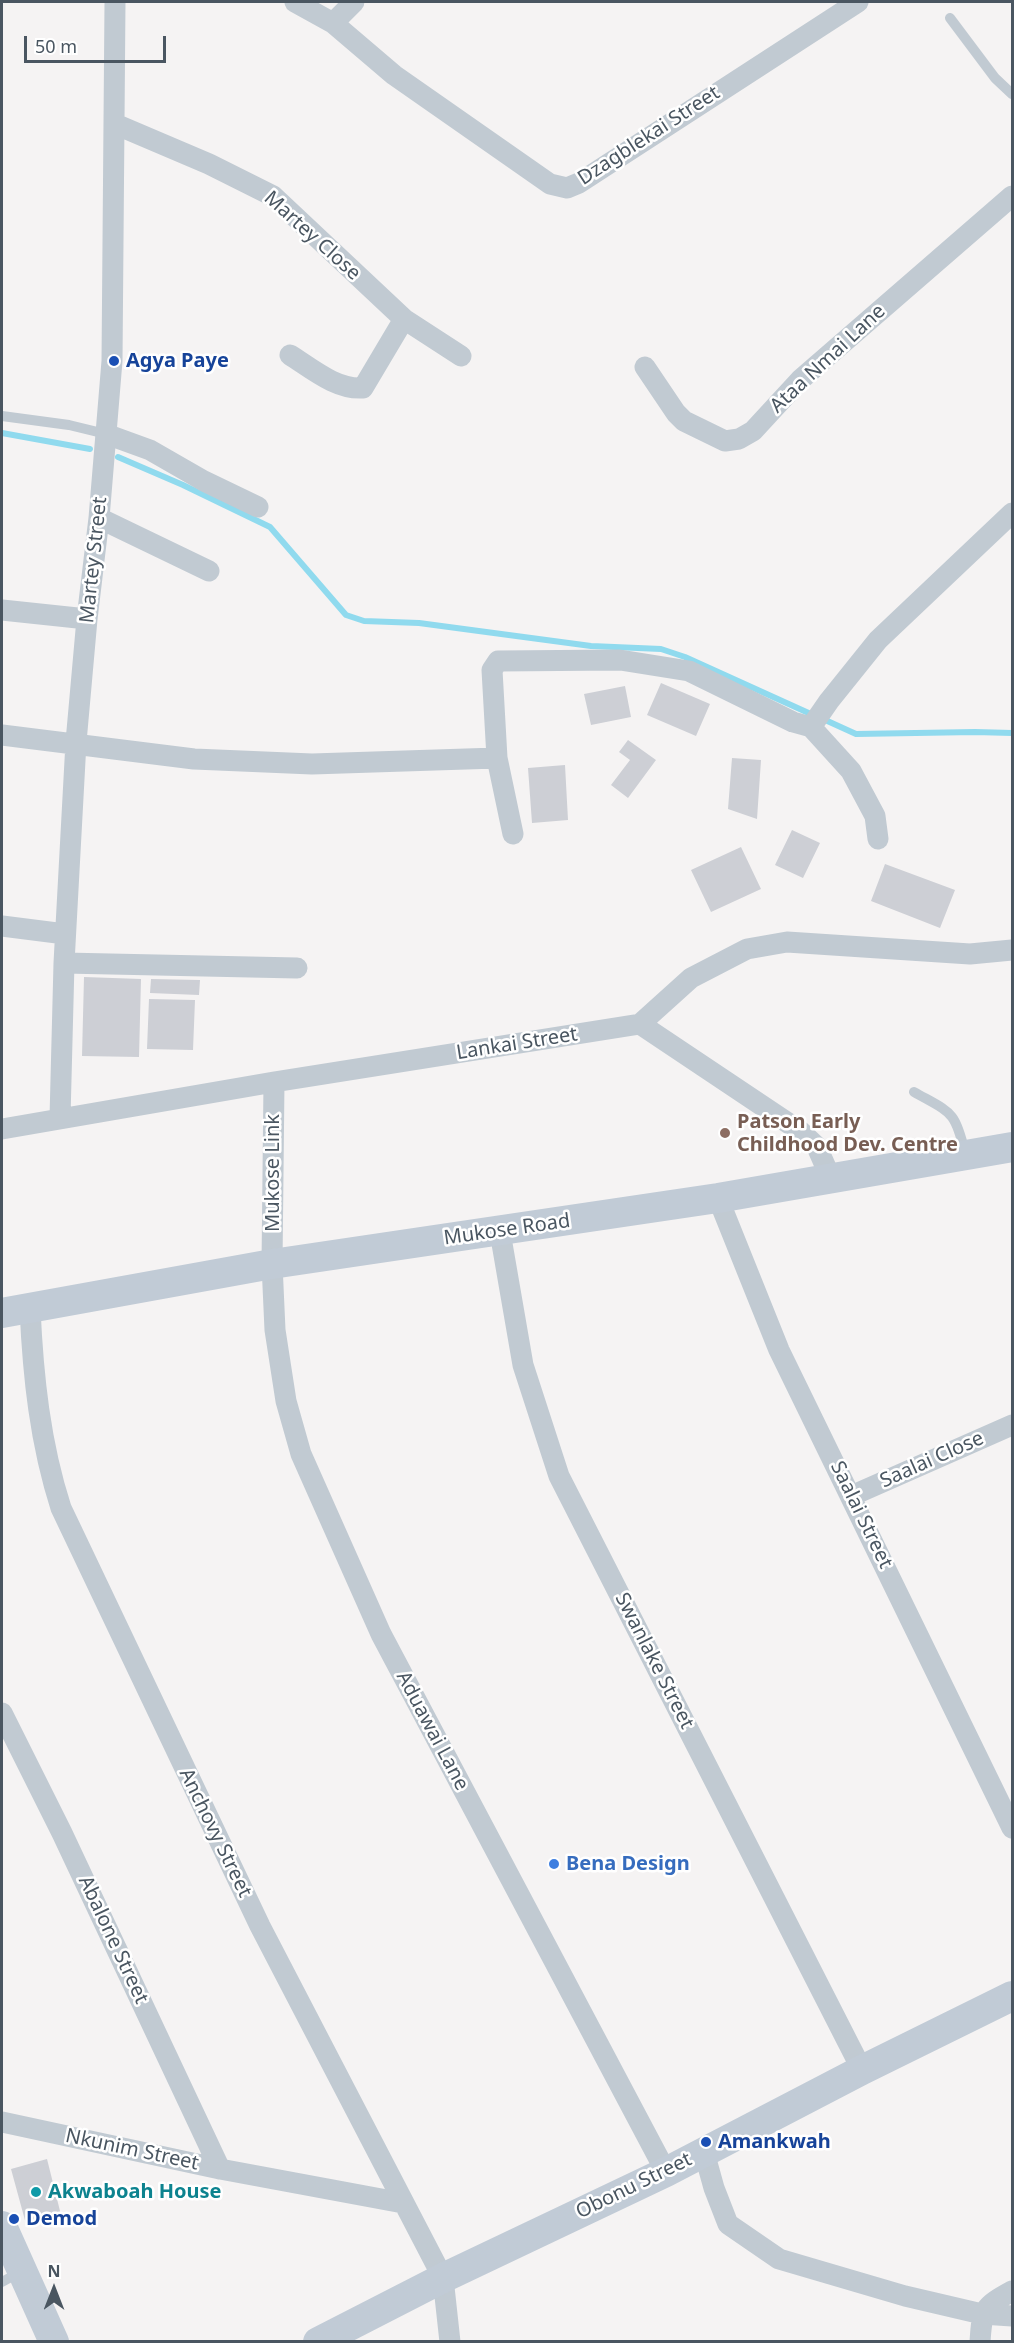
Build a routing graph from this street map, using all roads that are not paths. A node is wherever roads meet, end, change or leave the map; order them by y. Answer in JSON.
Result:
{"nodes":[{"id":1,"x":115,"y":2,"type":"edge"},
{"id":2,"x":295,"y":2,"type":"edge"},
{"id":3,"x":354,"y":2,"type":"edge"},
{"id":4,"x":858,"y":2,"type":"edge"},
{"id":5,"x":950,"y":18,"type":"dead end"},
{"id":6,"x":333,"y":23,"type":"junction"},
{"id":7,"x":1012,"y":94,"type":"edge"},
{"id":8,"x":115,"y":124,"type":"junction"},
{"id":9,"x":1012,"y":196,"type":"edge"},
{"id":10,"x":404,"y":319,"type":"junction"},
{"id":11,"x":290,"y":355,"type":"dead end"},
{"id":12,"x":461,"y":356,"type":"dead end"},
{"id":13,"x":645,"y":367,"type":"dead end"},
{"id":14,"x":2,"y":416,"type":"edge"},
{"id":15,"x":106,"y":434,"type":"junction"},
{"id":16,"x":258,"y":507,"type":"dead end"},
{"id":17,"x":1012,"y":513,"type":"edge"},
{"id":18,"x":99,"y":518,"type":"junction"},
{"id":19,"x":209,"y":571,"type":"dead end"},
{"id":20,"x":2,"y":610,"type":"edge"},
{"id":21,"x":87,"y":619,"type":"junction"},
{"id":22,"x":814,"y":725,"type":"junction"},
{"id":23,"x":2,"y":735,"type":"edge"},
{"id":24,"x":76,"y":742,"type":"junction"},
{"id":25,"x":497,"y":758,"type":"junction"},
{"id":26,"x":513,"y":834,"type":"dead end"},
{"id":27,"x":878,"y":838,"type":"dead end"},
{"id":28,"x":2,"y":926,"type":"edge"},
{"id":29,"x":65,"y":933,"type":"junction"},
{"id":30,"x":1012,"y":950,"type":"edge"},
{"id":31,"x":64,"y":963,"type":"junction"},
{"id":32,"x":297,"y":968,"type":"dead end"},
{"id":33,"x":640,"y":1024,"type":"junction"},
{"id":34,"x":274,"y":1082,"type":"junction"},
{"id":35,"x":914,"y":1092,"type":"dead end"},
{"id":36,"x":60,"y":1118,"type":"junction"},
{"id":37,"x":2,"y":1129,"type":"edge"},
{"id":38,"x":1012,"y":1147,"type":"edge"},
{"id":39,"x":966,"y":1156,"type":"junction"},
{"id":40,"x":831,"y":1179,"type":"junction"},
{"id":41,"x":718,"y":1198,"type":"junction"},
{"id":42,"x":500,"y":1232,"type":"junction"},
{"id":43,"x":272,"y":1264,"type":"junction"},
{"id":44,"x":16,"y":1310,"type":"edge"},
{"id":45,"x":1012,"y":1425,"type":"edge"},
{"id":46,"x":851,"y":1496,"type":"junction"},
{"id":47,"x":2,"y":1713,"type":"edge"},
{"id":48,"x":1012,"y":1828,"type":"edge"},
{"id":49,"x":1012,"y":1996,"type":"edge"},
{"id":50,"x":862,"y":2070,"type":"junction"},
{"id":51,"x":2,"y":2122,"type":"edge"},
{"id":52,"x":704,"y":2152,"type":"junction"},
{"id":53,"x":220,"y":2169,"type":"junction"},
{"id":54,"x":666,"y":2172,"type":"junction"},
{"id":55,"x":403,"y":2203,"type":"junction"},
{"id":56,"x":2,"y":2226,"type":"edge"},
{"id":57,"x":12,"y":2276,"type":"edge"},
{"id":58,"x":443,"y":2278,"type":"junction"},
{"id":59,"x":1012,"y":2291,"type":"edge"},
{"id":60,"x":982,"y":2314,"type":"junction"},
{"id":61,"x":1012,"y":2316,"type":"edge"},
{"id":62,"x":54,"y":2342,"type":"edge"},
{"id":63,"x":318,"y":2342,"type":"edge"},
{"id":64,"x":450,"y":2342,"type":"edge"},
{"id":65,"x":980,"y":2342,"type":"edge"}],
"edges":[{"from":1,"to":8,"type":"street","name":"Martey Street"},
{"from":2,"to":6,"type":"street","name":"Dzagblekai Street"},
{"from":3,"to":6,"type":"street"},
{"from":4,"to":6,"type":"street","name":"Dzagblekai Street"},
{"from":5,"to":7,"type":"lane"},
{"from":8,"to":10,"type":"street","name":"Martey Close"},
{"from":8,"to":15,"type":"street","name":"Martey Street"},
{"from":9,"to":13,"type":"street","name":"Ataa Nmai Lane"},
{"from":10,"to":11,"type":"street"},
{"from":10,"to":12,"type":"street","name":"Martey Close"},
{"from":14,"to":15,"type":"lane"},
{"from":15,"to":16,"type":"street"},
{"from":15,"to":18,"type":"street","name":"Martey Street"},
{"from":17,"to":22,"type":"street"},
{"from":18,"to":19,"type":"street"},
{"from":18,"to":21,"type":"street","name":"Martey Street"},
{"from":20,"to":21,"type":"street"},
{"from":21,"to":24,"type":"street","name":"Martey Street"},
{"from":22,"to":25,"type":"street"},
{"from":22,"to":27,"type":"street"},
{"from":23,"to":24,"type":"street"},
{"from":24,"to":25,"type":"street"},
{"from":24,"to":29,"type":"street","name":"Martey Street"},
{"from":25,"to":26,"type":"street"},
{"from":28,"to":29,"type":"street"},
{"from":29,"to":31,"type":"street","name":"Martey Street"},
{"from":30,"to":33,"type":"street"},
{"from":31,"to":32,"type":"street"},
{"from":31,"to":36,"type":"street","name":"Martey Street"},
{"from":33,"to":34,"type":"street","name":"Lankai Street"},
{"from":33,"to":40,"type":"street"},
{"from":34,"to":36,"type":"street","name":"Lankai Street"},
{"from":34,"to":43,"type":"street","name":"Mukose Link"},
{"from":35,"to":39,"type":"lane"},
{"from":36,"to":37,"type":"street","name":"Lankai Street"},
{"from":38,"to":39,"type":"street","name":"Mukose Road"},
{"from":39,"to":40,"type":"street","name":"Mukose Road"},
{"from":40,"to":41,"type":"street","name":"Mukose Road"},
{"from":41,"to":42,"type":"street","name":"Mukose Road"},
{"from":41,"to":46,"type":"street","name":"Saalai Street"},
{"from":42,"to":43,"type":"street","name":"Mukose Road"},
{"from":42,"to":50,"type":"street","name":"Swanlake Street"},
{"from":43,"to":44,"type":"street","name":"Mukose Road"},
{"from":43,"to":54,"type":"street","name":"Aduawai Lane"},
{"from":44,"to":55,"type":"street","name":"Anchovy Street"},
{"from":45,"to":46,"type":"street","name":"Saalai Close"},
{"from":46,"to":48,"type":"street","name":"Saalai Street"},
{"from":47,"to":53,"type":"street","name":"Abalone Street"},
{"from":49,"to":50,"type":"street","name":"Obonu Street"},
{"from":50,"to":52,"type":"street","name":"Obonu Street"},
{"from":51,"to":53,"type":"street","name":"Nkunim Street"},
{"from":52,"to":54,"type":"street","name":"Obonu Street"},
{"from":52,"to":60,"type":"street"},
{"from":53,"to":55,"type":"street","name":"Nkunim Street"},
{"from":54,"to":58,"type":"street","name":"Obonu Street"},
{"from":55,"to":58,"type":"street","name":"Anchovy Street"},
{"from":56,"to":57,"type":"street"},
{"from":57,"to":62,"type":"street"},
{"from":58,"to":63,"type":"street","name":"Obonu Street"},
{"from":58,"to":64,"type":"street","name":"Anchovy Street"},
{"from":59,"to":60,"type":"street"},
{"from":60,"to":61,"type":"street"},
{"from":60,"to":65,"type":"street"}]}
